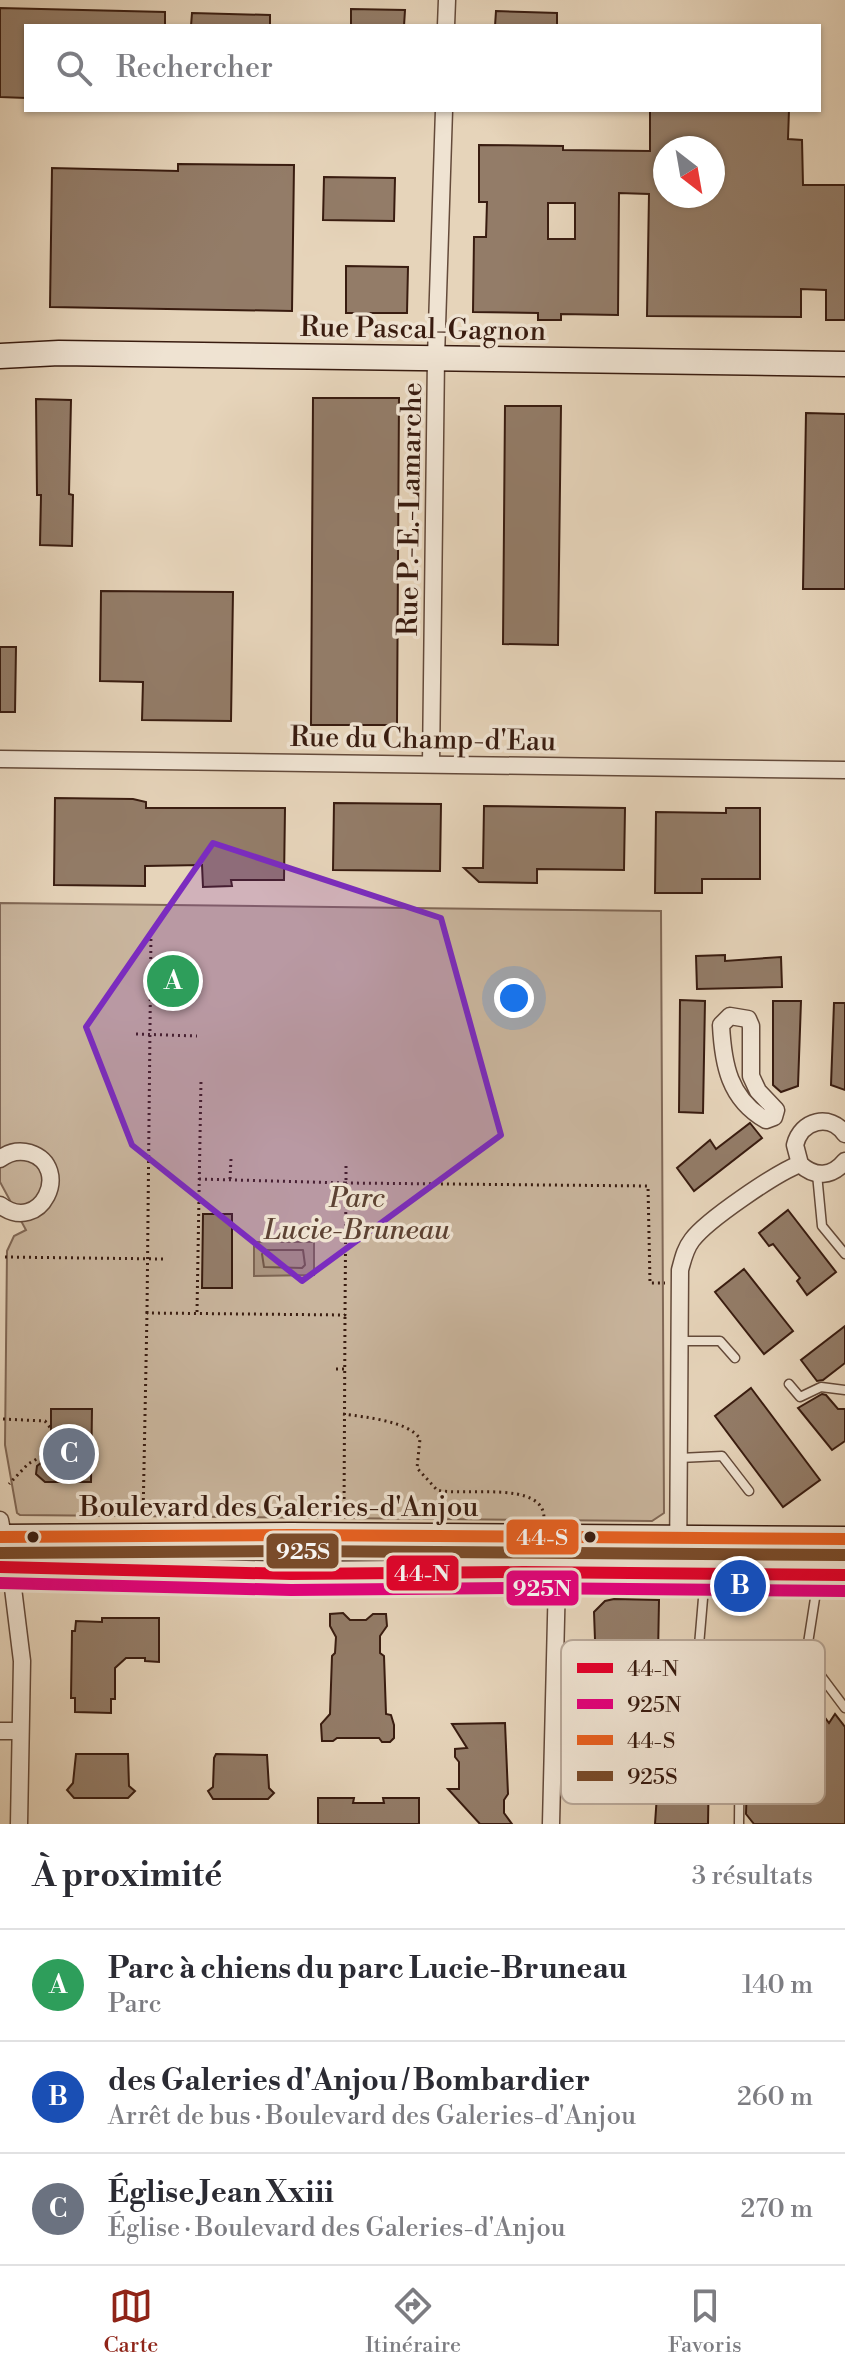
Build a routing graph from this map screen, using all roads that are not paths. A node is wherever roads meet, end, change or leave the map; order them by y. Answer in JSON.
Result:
{"nodes":[{"id":1,"x":447,"y":0,"type":"edge"},
{"id":2,"x":446,"y":24,"type":"edge"},
{"id":3,"x":444,"y":112,"type":"edge"},
{"id":4,"x":0,"y":356,"type":"edge"},
{"id":5,"x":436,"y":357,"type":"junction"},
{"id":6,"x":845,"y":364,"type":"edge"},
{"id":7,"x":0,"y":759,"type":"edge"},
{"id":8,"x":431,"y":764,"type":"junction"},
{"id":9,"x":845,"y":770,"type":"edge"},
{"id":10,"x":774,"y":1117,"type":"junction"},
{"id":11,"x":844,"y":1130,"type":"edge"},
{"id":12,"x":800,"y":1133,"type":"junction"},
{"id":13,"x":0,"y":1159,"type":"edge"},
{"id":14,"x":845,"y":1161,"type":"edge"},
{"id":15,"x":800,"y":1164,"type":"junction"},
{"id":16,"x":817,"y":1174,"type":"junction"},
{"id":17,"x":1,"y":1209,"type":"edge"},
{"id":18,"x":845,"y":1254,"type":"edge"},
{"id":19,"x":680,"y":1341,"type":"junction"},
{"id":20,"x":735,"y":1358,"type":"dead end"},
{"id":21,"x":789,"y":1384,"type":"dead end"},
{"id":22,"x":845,"y":1390,"type":"edge"},
{"id":23,"x":679,"y":1458,"type":"junction"},
{"id":24,"x":749,"y":1491,"type":"dead end"},
{"id":25,"x":551,"y":1530,"type":"junction"},
{"id":26,"x":1,"y":1531,"type":"edge"},
{"id":27,"x":291,"y":1535,"type":"junction"},
{"id":28,"x":678,"y":1539,"type":"junction"},
{"id":29,"x":845,"y":1539,"type":"edge"},
{"id":30,"x":4,"y":1567,"type":"edge"},
{"id":31,"x":557,"y":1573,"type":"junction"},
{"id":32,"x":291,"y":1574,"type":"junction"},
{"id":33,"x":678,"y":1574,"type":"junction"},
{"id":34,"x":705,"y":1574,"type":"junction"},
{"id":35,"x":819,"y":1574,"type":"junction"},
{"id":36,"x":845,"y":1575,"type":"edge"},
{"id":37,"x":699,"y":1640,"type":"edge"},
{"id":38,"x":809,"y":1640,"type":"edge"},
{"id":39,"x":825,"y":1681,"type":"edge"},
{"id":40,"x":845,"y":1708,"type":"edge"},
{"id":41,"x":0,"y":1731,"type":"edge"},
{"id":42,"x":20,"y":1731,"type":"junction"},
{"id":43,"x":739,"y":1804,"type":"edge"},
{"id":44,"x":19,"y":1824,"type":"edge"},
{"id":45,"x":551,"y":1824,"type":"edge"},
{"id":46,"x":739,"y":1824,"type":"edge"}],
"edges":[{"from":1,"to":2,"type":"street"},
{"from":3,"to":5,"type":"street","name":"Rue P.-E.-Lamarche"},
{"from":4,"to":5,"type":"street","name":"Rue Pascal-Gagnon"},
{"from":5,"to":6,"type":"street","name":"Rue Pascal-Gagnon"},
{"from":5,"to":8,"type":"street","name":"Rue P.-E.-Lamarche"},
{"from":7,"to":8,"type":"street","name":"Rue du Champ-d'Eau"},
{"from":8,"to":9,"type":"street","name":"Rue du Champ-d'Eau"},
{"from":10,"to":10,"type":"street"},
{"from":10,"to":12,"type":"street"},
{"from":11,"to":12,"type":"street"},
{"from":12,"to":15,"type":"street"},
{"from":13,"to":17,"type":"street"},
{"from":14,"to":16,"type":"street"},
{"from":15,"to":16,"type":"street"},
{"from":15,"to":19,"type":"street"},
{"from":16,"to":18,"type":"lane"},
{"from":19,"to":20,"type":"lane"},
{"from":19,"to":23,"type":"street"},
{"from":21,"to":22,"type":"lane"},
{"from":23,"to":24,"type":"lane"},
{"from":23,"to":28,"type":"street"},
{"from":25,"to":27,"type":"street","name":"Boulevard des Galeries-d'Anjou"},
{"from":25,"to":28,"type":"street","name":"Boulevard des Galeries-d'Anjou"},
{"from":25,"to":31,"type":"street"},
{"from":26,"to":27,"type":"street","name":"Boulevard des Galeries-d'Anjou"},
{"from":26,"to":30,"type":"street"},
{"from":27,"to":32,"type":"street"},
{"from":28,"to":29,"type":"street","name":"Boulevard des Galeries-d'Anjou"},
{"from":28,"to":33,"type":"street"},
{"from":30,"to":32,"type":"street"},
{"from":30,"to":42,"type":"street"},
{"from":31,"to":32,"type":"street"},
{"from":31,"to":33,"type":"street"},
{"from":31,"to":45,"type":"street"},
{"from":33,"to":34,"type":"street"},
{"from":34,"to":35,"type":"street"},
{"from":34,"to":37,"type":"lane"},
{"from":35,"to":36,"type":"street"},
{"from":35,"to":38,"type":"lane"},
{"from":39,"to":40,"type":"lane"},
{"from":41,"to":42,"type":"street"},
{"from":42,"to":44,"type":"street"},
{"from":43,"to":46,"type":"lane"}]}
